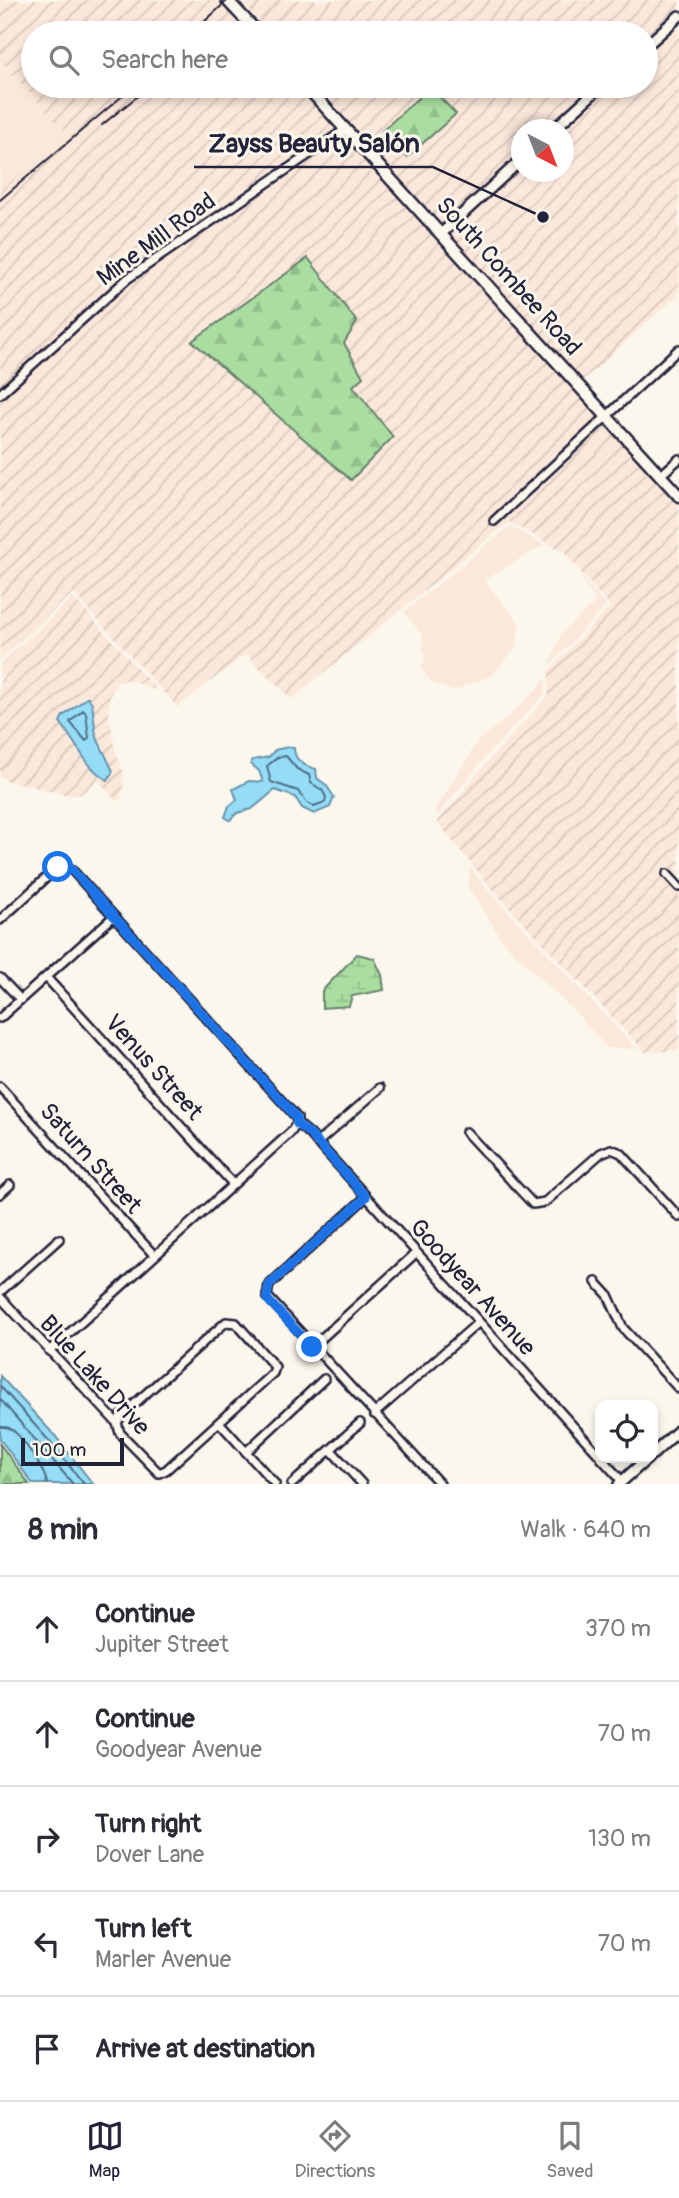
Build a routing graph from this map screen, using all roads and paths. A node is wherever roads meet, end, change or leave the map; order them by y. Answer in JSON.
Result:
{"nodes":[{"id":1,"x":228,"y":0,"type":"edge"},
{"id":2,"x":247,"y":21,"type":"edge"},
{"id":3,"x":677,"y":23,"type":"edge"},
{"id":4,"x":658,"y":37,"type":"edge"},
{"id":5,"x":317,"y":98,"type":"edge"},
{"id":6,"x":588,"y":98,"type":"edge"},
{"id":7,"x":565,"y":119,"type":"edge"},
{"id":8,"x":346,"y":129,"type":"junction"},
{"id":9,"x":511,"y":169,"type":"edge"},
{"id":10,"x":442,"y":233,"type":"junction"},
{"id":11,"x":679,"y":349,"type":"edge"},
{"id":12,"x":0,"y":394,"type":"edge"},
{"id":13,"x":607,"y":416,"type":"junction"},
{"id":14,"x":679,"y":459,"type":"edge"},
{"id":15,"x":661,"y":475,"type":"junction"},
{"id":16,"x":679,"y":496,"type":"edge"},
{"id":17,"x":494,"y":521,"type":"dead end"},
{"id":18,"x":667,"y":874,"type":"dead end"},
{"id":19,"x":679,"y":887,"type":"edge"},
{"id":20,"x":114,"y":916,"type":"junction"},
{"id":21,"x":0,"y":920,"type":"edge"},
{"id":22,"x":46,"y":977,"type":"junction"},
{"id":23,"x":0,"y":978,"type":"edge"},
{"id":24,"x":20,"y":999,"type":"junction"},
{"id":25,"x":0,"y":1018,"type":"edge"},
{"id":26,"x":380,"y":1088,"type":"dead end"},
{"id":27,"x":1,"y":1091,"type":"edge"},
{"id":28,"x":297,"y":1124,"type":"junction"},
{"id":29,"x":466,"y":1132,"type":"dead end"},
{"id":30,"x":317,"y":1143,"type":"junction"},
{"id":31,"x":233,"y":1184,"type":"junction"},
{"id":32,"x":10,"y":1185,"type":"dead end"},
{"id":33,"x":0,"y":1194,"type":"edge"},
{"id":34,"x":366,"y":1197,"type":"junction"},
{"id":35,"x":679,"y":1217,"type":"edge"},
{"id":36,"x":59,"y":1239,"type":"dead end"},
{"id":37,"x":416,"y":1253,"type":"junction"},
{"id":38,"x":154,"y":1255,"type":"junction"},
{"id":39,"x":596,"y":1282,"type":"dead end"},
{"id":40,"x":0,"y":1295,"type":"edge"},
{"id":41,"x":479,"y":1322,"type":"junction"},
{"id":42,"x":312,"y":1347,"type":"junction"},
{"id":43,"x":48,"y":1352,"type":"junction"},
{"id":44,"x":324,"y":1379,"type":"dead end"},
{"id":45,"x":679,"y":1389,"type":"edge"},
{"id":46,"x":374,"y":1413,"type":"junction"},
{"id":47,"x":219,"y":1422,"type":"junction"},
{"id":48,"x":117,"y":1423,"type":"junction"},
{"id":49,"x":360,"y":1423,"type":"dead end"},
{"id":50,"x":679,"y":1430,"type":"edge"},
{"id":51,"x":658,"y":1449,"type":"edge"},
{"id":52,"x":331,"y":1450,"type":"junction"},
{"id":53,"x":595,"y":1450,"type":"edge"},
{"id":54,"x":246,"y":1452,"type":"junction"},
{"id":55,"x":606,"y":1463,"type":"edge"},
{"id":56,"x":643,"y":1463,"type":"edge"},
{"id":57,"x":621,"y":1483,"type":"edge"},
{"id":58,"x":275,"y":1484,"type":"edge"},
{"id":59,"x":292,"y":1484,"type":"edge"},
{"id":60,"x":362,"y":1484,"type":"edge"},
{"id":61,"x":440,"y":1484,"type":"edge"}],
"edges":[{"from":1,"to":2,"type":"main road"},
{"from":3,"to":4,"type":"street"},
{"from":5,"to":8,"type":"main road","name":"South Combee Road"},
{"from":6,"to":7,"type":"street"},
{"from":8,"to":10,"type":"main road","name":"South Combee Road"},
{"from":8,"to":12,"type":"street","name":"Mine Mill Road"},
{"from":9,"to":10,"type":"street"},
{"from":10,"to":13,"type":"main road","name":"South Combee Road"},
{"from":11,"to":13,"type":"street"},
{"from":13,"to":15,"type":"main road","name":"South Combee Road"},
{"from":13,"to":17,"type":"street"},
{"from":14,"to":15,"type":"street"},
{"from":15,"to":16,"type":"main road","name":"South Combee Road"},
{"from":18,"to":19,"type":"street"},
{"from":20,"to":21,"type":"street","name":"Goodyear Avenue"},
{"from":20,"to":22,"type":"street"},
{"from":20,"to":28,"type":"street","name":"Goodyear Avenue"},
{"from":22,"to":24,"type":"street"},
{"from":22,"to":31,"type":"street","name":"Venus Street"},
{"from":23,"to":24,"type":"street"},
{"from":24,"to":25,"type":"street"},
{"from":26,"to":30,"type":"street"},
{"from":27,"to":38,"type":"street","name":"Saturn Street"},
{"from":28,"to":30,"type":"street","name":"Goodyear Avenue"},
{"from":28,"to":31,"type":"street"},
{"from":29,"to":35,"type":"street"},
{"from":30,"to":34,"type":"street","name":"Goodyear Avenue"},
{"from":31,"to":38,"type":"street"},
{"from":32,"to":33,"type":"street"},
{"from":34,"to":37,"type":"street","name":"Goodyear Avenue"},
{"from":34,"to":42,"type":"street"},
{"from":36,"to":40,"type":"street"},
{"from":37,"to":41,"type":"street","name":"Goodyear Avenue"},
{"from":37,"to":42,"type":"street"},
{"from":38,"to":43,"type":"street"},
{"from":39,"to":45,"type":"street"},
{"from":40,"to":43,"type":"street","name":"Blue Lake Drive"},
{"from":41,"to":46,"type":"street"},
{"from":41,"to":53,"type":"street","name":"Goodyear Avenue"},
{"from":42,"to":46,"type":"street"},
{"from":43,"to":48,"type":"street","name":"Blue Lake Drive"},
{"from":44,"to":54,"type":"street"},
{"from":46,"to":61,"type":"street"},
{"from":47,"to":48,"type":"street","name":"Blue Lake Drive"},
{"from":47,"to":48,"type":"street"},
{"from":47,"to":54,"type":"street"},
{"from":49,"to":52,"type":"street"},
{"from":50,"to":51,"type":"street"},
{"from":52,"to":59,"type":"street"},
{"from":52,"to":60,"type":"street"},
{"from":54,"to":58,"type":"street"},
{"from":55,"to":57,"type":"street","name":"Goodyear Avenue"},
{"from":56,"to":57,"type":"street"}]}
